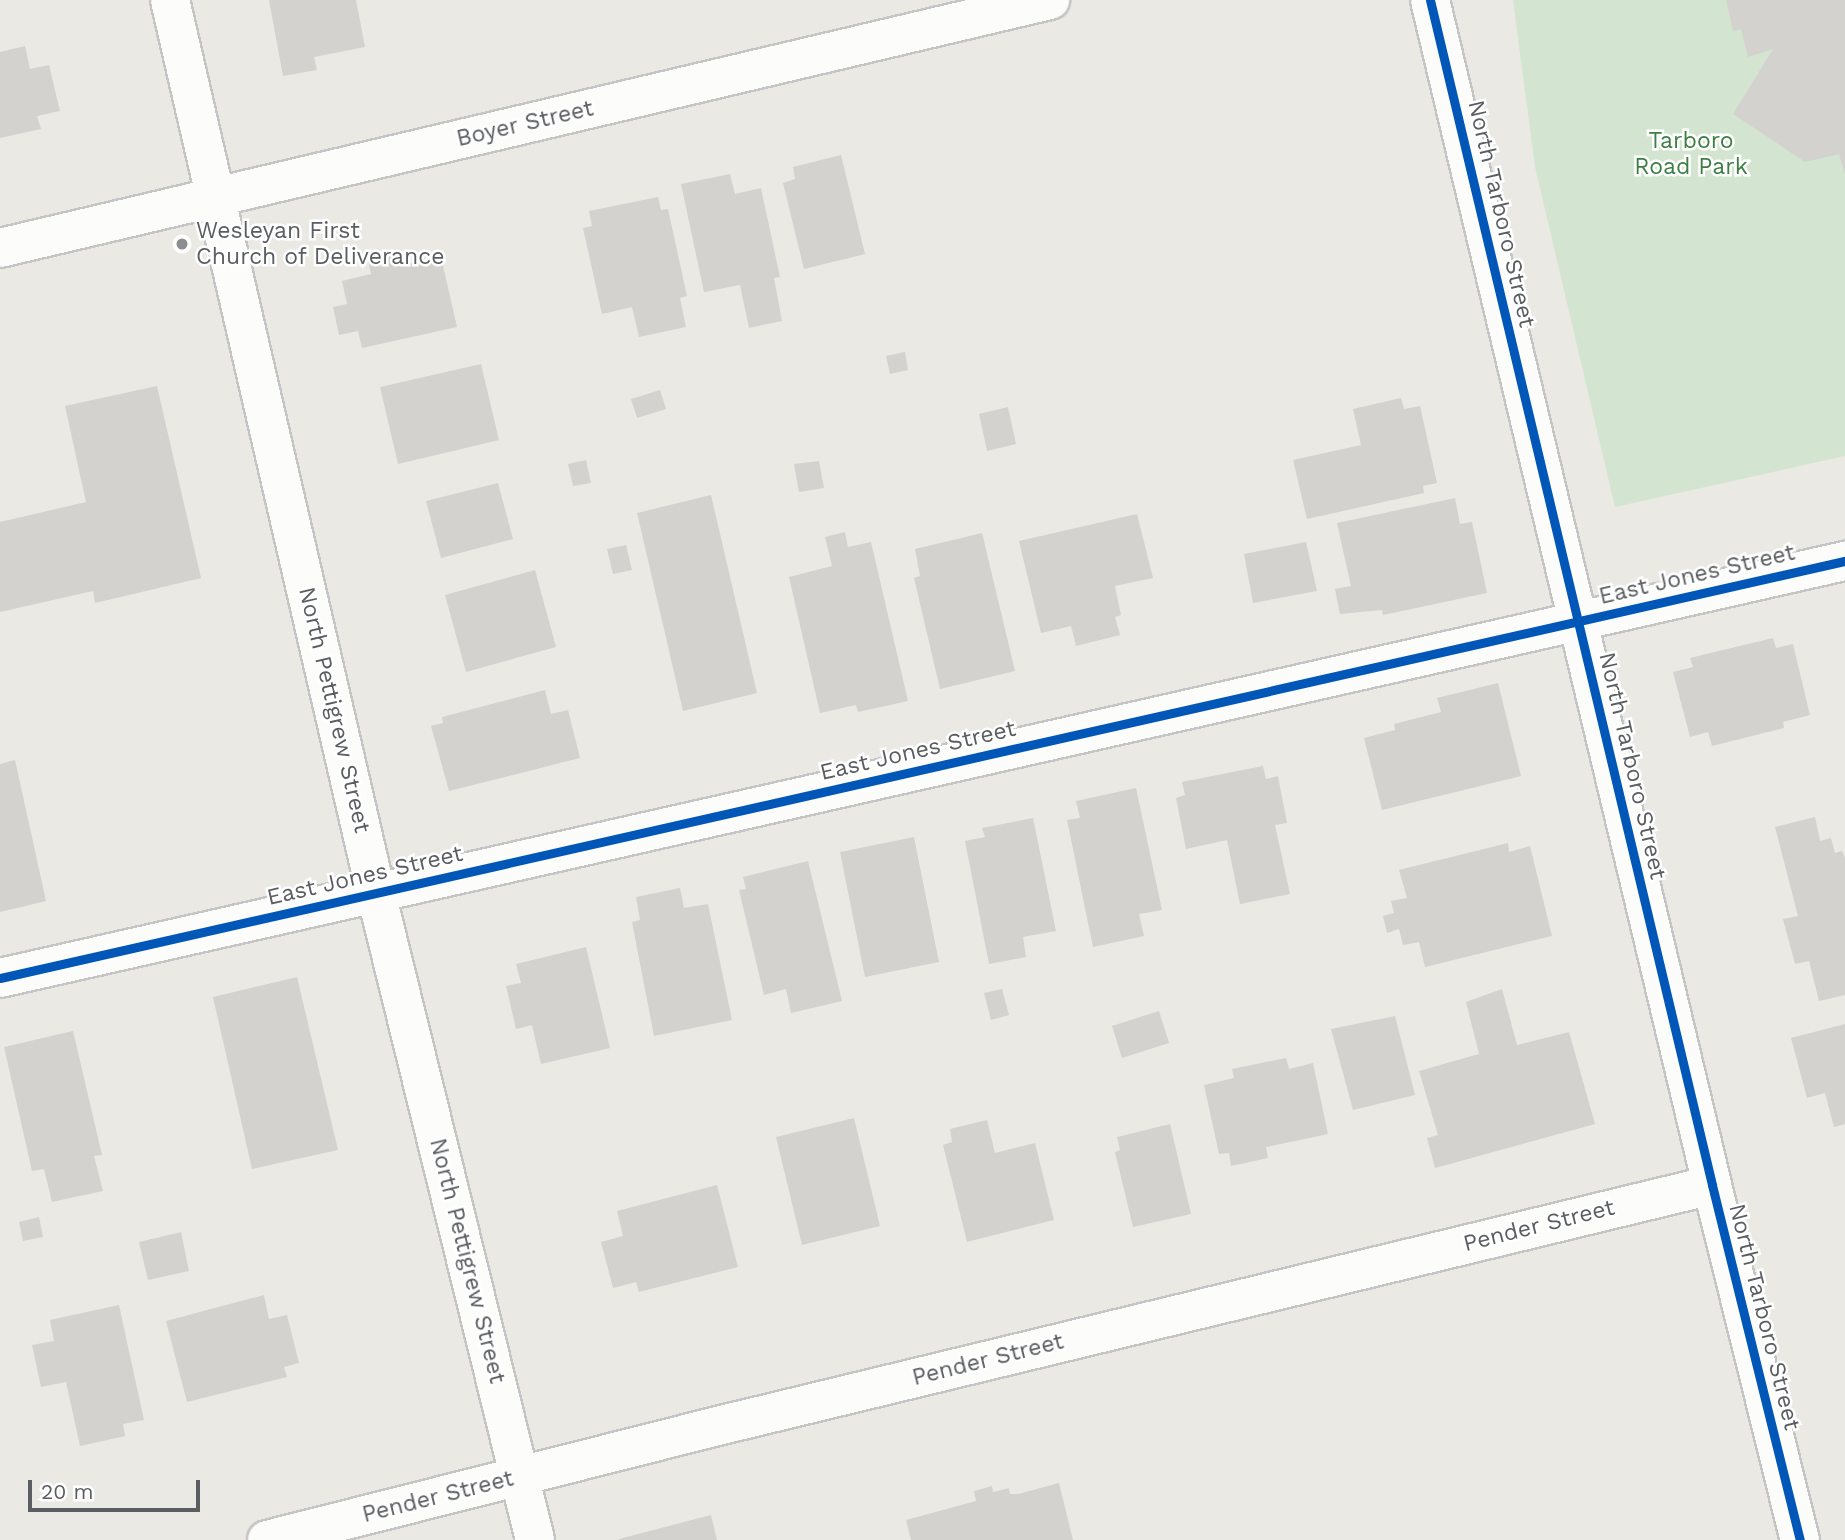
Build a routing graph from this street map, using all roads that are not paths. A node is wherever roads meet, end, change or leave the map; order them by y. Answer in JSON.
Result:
{"nodes":[{"id":1,"x":170,"y":0,"type":"edge"},
{"id":2,"x":1050,"y":0,"type":"edge"},
{"id":3,"x":1430,"y":0,"type":"edge"},
{"id":4,"x":215,"y":197,"type":"junction"},
{"id":5,"x":0,"y":248,"type":"edge"},
{"id":6,"x":1845,"y":561,"type":"edge"},
{"id":7,"x":1577,"y":622,"type":"junction"},
{"id":8,"x":376,"y":893,"type":"junction"},
{"id":9,"x":0,"y":978,"type":"edge"},
{"id":10,"x":1712,"y":1185,"type":"junction"},
{"id":11,"x":521,"y":1476,"type":"junction"},
{"id":12,"x":267,"y":1540,"type":"edge"},
{"id":13,"x":535,"y":1540,"type":"edge"},
{"id":14,"x":1800,"y":1540,"type":"edge"}],
"edges":[{"from":1,"to":4,"type":"street","name":"North Pettigrew Street"},
{"from":2,"to":4,"type":"street","name":"Boyer Street"},
{"from":3,"to":7,"type":"street","name":"North Tarboro Street"},
{"from":4,"to":5,"type":"street","name":"Boyer Street"},
{"from":4,"to":8,"type":"street","name":"North Pettigrew Street"},
{"from":6,"to":7,"type":"street","name":"East Jones Street"},
{"from":7,"to":8,"type":"street","name":"East Jones Street"},
{"from":7,"to":10,"type":"street","name":"North Tarboro Street"},
{"from":8,"to":9,"type":"street","name":"East Jones Street"},
{"from":8,"to":11,"type":"street","name":"North Pettigrew Street"},
{"from":10,"to":11,"type":"street","name":"Pender Street"},
{"from":10,"to":14,"type":"street","name":"North Tarboro Street"},
{"from":11,"to":12,"type":"street","name":"Pender Street"},
{"from":11,"to":13,"type":"street","name":"North Pettigrew Street"}]}
